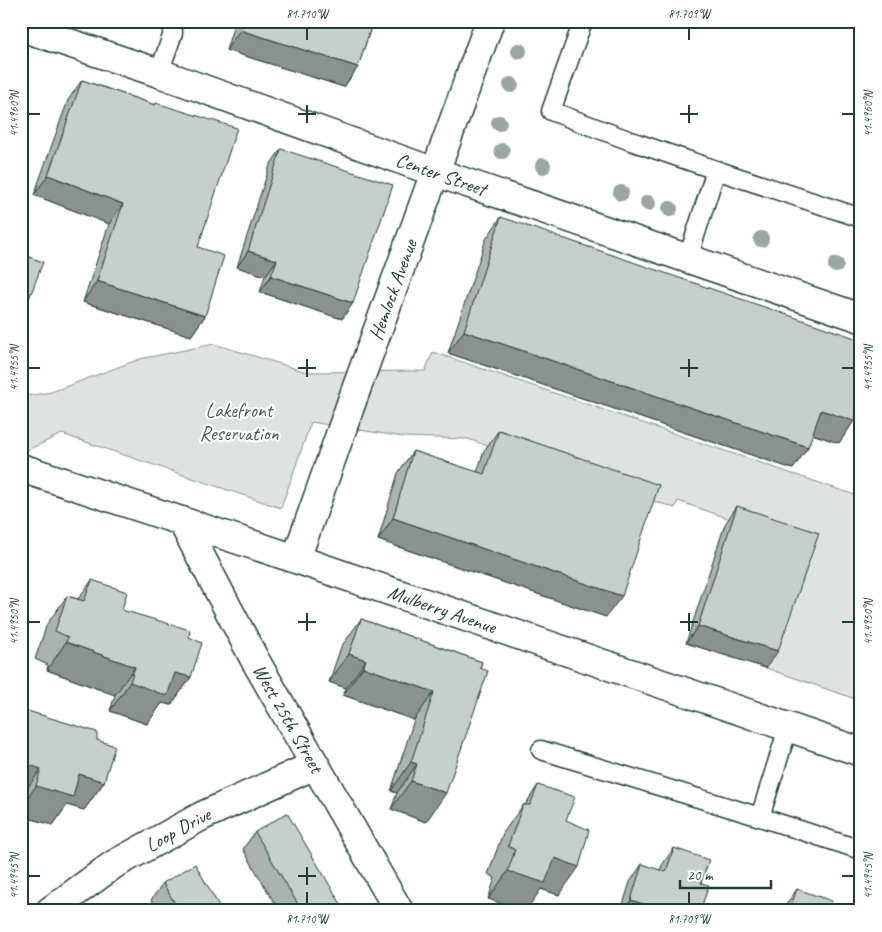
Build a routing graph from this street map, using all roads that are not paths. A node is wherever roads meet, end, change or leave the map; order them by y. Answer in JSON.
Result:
{"nodes":[{"id":1,"x":172,"y":21,"type":"edge"},
{"id":2,"x":490,"y":21,"type":"edge"},
{"id":3,"x":583,"y":21,"type":"edge"},
{"id":4,"x":21,"y":28,"type":"edge"},
{"id":5,"x":159,"y":74,"type":"junction"},
{"id":6,"x":716,"y":170,"type":"junction"},
{"id":7,"x":435,"y":172,"type":"junction"},
{"id":8,"x":861,"y":218,"type":"edge"},
{"id":9,"x":688,"y":258,"type":"junction"},
{"id":10,"x":861,"y":318,"type":"edge"},
{"id":11,"x":21,"y":468,"type":"edge"},
{"id":12,"x":182,"y":522,"type":"junction"},
{"id":13,"x":296,"y":559,"type":"junction"},
{"id":14,"x":788,"y":728,"type":"junction"},
{"id":15,"x":541,"y":750,"type":"dead end"},
{"id":16,"x":861,"y":752,"type":"edge"},
{"id":17,"x":315,"y":765,"type":"junction"},
{"id":18,"x":760,"y":817,"type":"junction"},
{"id":19,"x":861,"y":850,"type":"edge"},
{"id":20,"x":50,"y":911,"type":"edge"},
{"id":21,"x":399,"y":911,"type":"edge"}],
"edges":[{"from":1,"to":5,"type":"lane"},
{"from":2,"to":7,"type":"street","name":"Hemlock Avenue"},
{"from":3,"to":6,"type":"lane"},
{"from":4,"to":5,"type":"street","name":"Center Street"},
{"from":5,"to":7,"type":"street","name":"Center Street"},
{"from":6,"to":8,"type":"lane"},
{"from":6,"to":9,"type":"lane"},
{"from":7,"to":9,"type":"street","name":"Center Street"},
{"from":7,"to":13,"type":"street","name":"Hemlock Avenue"},
{"from":9,"to":10,"type":"street","name":"Center Street"},
{"from":11,"to":12,"type":"street","name":"Mulberry Avenue"},
{"from":12,"to":13,"type":"street","name":"Mulberry Avenue"},
{"from":12,"to":17,"type":"street","name":"West 25th Street"},
{"from":13,"to":14,"type":"street","name":"Mulberry Avenue"},
{"from":14,"to":16,"type":"street","name":"Mulberry Avenue"},
{"from":14,"to":18,"type":"lane"},
{"from":15,"to":18,"type":"lane"},
{"from":17,"to":20,"type":"street","name":"Loop Drive"},
{"from":17,"to":21,"type":"street","name":"West 25th Street"},
{"from":18,"to":19,"type":"lane"}]}
